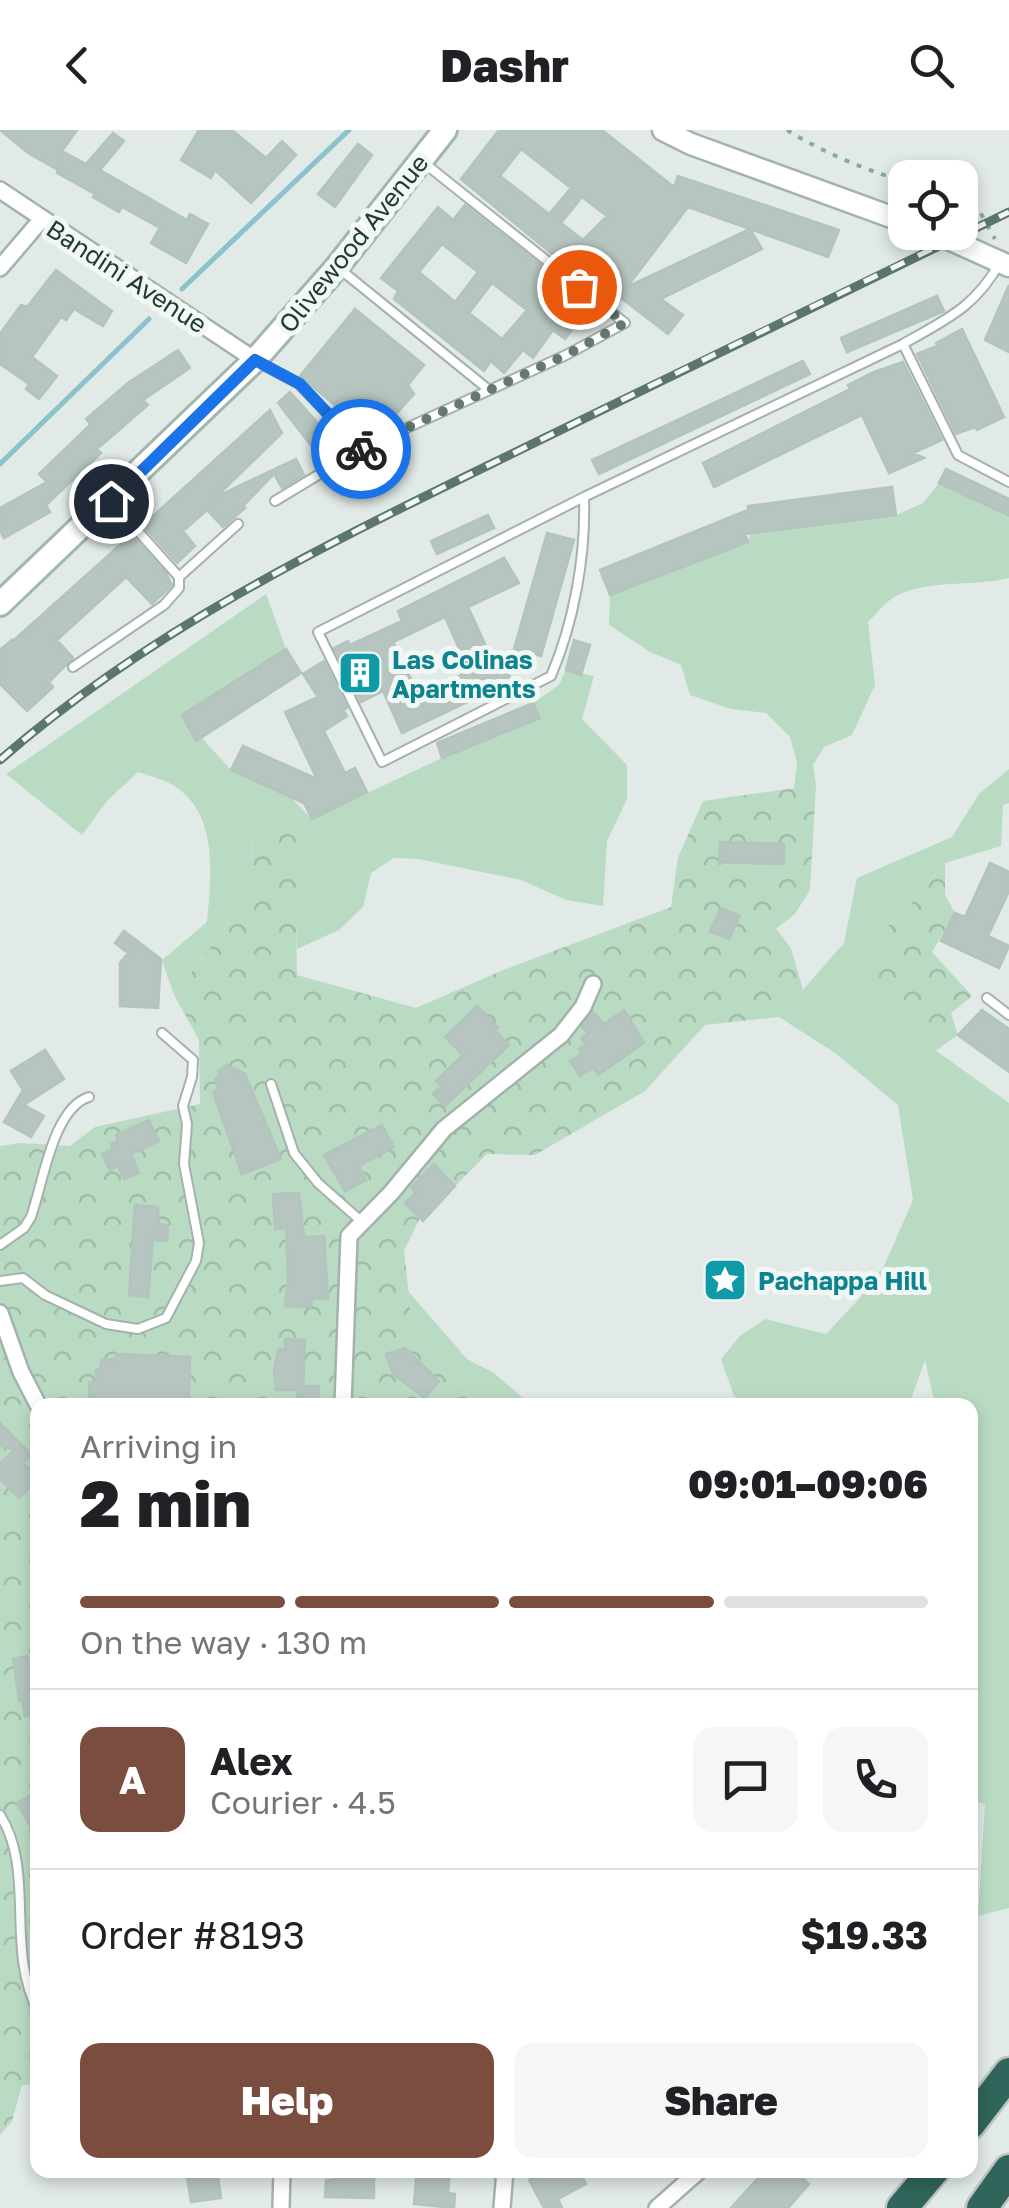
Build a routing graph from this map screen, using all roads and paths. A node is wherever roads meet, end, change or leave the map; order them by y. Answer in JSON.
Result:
{"nodes":[{"id":1,"x":445,"y":130,"type":"edge"},
{"id":2,"x":662,"y":130,"type":"edge"},
{"id":3,"x":788,"y":130,"type":"edge"},
{"id":4,"x":422,"y":160,"type":"junction"},
{"id":5,"x":888,"y":176,"type":"edge"},
{"id":6,"x":0,"y":190,"type":"edge"},
{"id":7,"x":978,"y":211,"type":"edge"},
{"id":8,"x":888,"y":216,"type":"edge"},
{"id":9,"x":41,"y":220,"type":"junction"},
{"id":10,"x":978,"y":247,"type":"edge"},
{"id":11,"x":1006,"y":257,"type":"edge"},
{"id":12,"x":337,"y":267,"type":"junction"},
{"id":13,"x":0,"y":268,"type":"edge"},
{"id":14,"x":903,"y":344,"type":"junction"},
{"id":15,"x":255,"y":360,"type":"junction"},
{"id":16,"x":489,"y":390,"type":"junction"},
{"id":17,"x":361,"y":450,"type":"junction"},
{"id":18,"x":1009,"y":482,"type":"edge"},
{"id":19,"x":584,"y":497,"type":"junction"},
{"id":20,"x":111,"y":501,"type":"junction"},
{"id":21,"x":275,"y":501,"type":"dead end"},
{"id":22,"x":238,"y":524,"type":"dead end"},
{"id":23,"x":179,"y":577,"type":"junction"},
{"id":24,"x":0,"y":604,"type":"edge"},
{"id":25,"x":73,"y":667,"type":"dead end"},
{"id":26,"x":593,"y":984,"type":"dead end"},
{"id":27,"x":987,"y":998,"type":"dead end"},
{"id":28,"x":1009,"y":1015,"type":"edge"},
{"id":29,"x":162,"y":1032,"type":"dead end"},
{"id":30,"x":272,"y":1084,"type":"dead end"},
{"id":31,"x":89,"y":1096,"type":"dead end"},
{"id":32,"x":362,"y":1222,"type":"junction"},
{"id":33,"x":0,"y":1245,"type":"edge"},
{"id":34,"x":0,"y":1281,"type":"edge"},
{"id":35,"x":0,"y":1313,"type":"edge"},
{"id":36,"x":34,"y":1398,"type":"edge"},
{"id":37,"x":343,"y":1398,"type":"edge"},
{"id":38,"x":0,"y":1815,"type":"edge"},
{"id":39,"x":30,"y":1997,"type":"edge"},
{"id":40,"x":1009,"y":2073,"type":"edge"},
{"id":41,"x":978,"y":2114,"type":"edge"},
{"id":42,"x":1009,"y":2170,"type":"edge"},
{"id":43,"x":282,"y":2178,"type":"edge"},
{"id":44,"x":504,"y":2178,"type":"edge"},
{"id":45,"x":691,"y":2178,"type":"edge"},
{"id":46,"x":927,"y":2178,"type":"edge"},
{"id":47,"x":281,"y":2208,"type":"edge"},
{"id":48,"x":502,"y":2208,"type":"edge"},
{"id":49,"x":657,"y":2208,"type":"edge"},
{"id":50,"x":902,"y":2208,"type":"edge"},
{"id":51,"x":982,"y":2208,"type":"edge"}],
"edges":[{"from":1,"to":4,"type":"main road","name":"Olivewood Avenue"},
{"from":2,"to":8,"type":"street"},
{"from":3,"to":5,"type":"path"},
{"from":4,"to":12,"type":"main road","name":"Olivewood Avenue"},
{"from":4,"to":16,"type":"lane"},
{"from":6,"to":9,"type":"street","name":"Bandini Avenue"},
{"from":7,"to":11,"type":"path"},
{"from":9,"to":13,"type":"street"},
{"from":9,"to":15,"type":"street","name":"Bandini Avenue"},
{"from":10,"to":11,"type":"street"},
{"from":11,"to":14,"type":"lane"},
{"from":12,"to":15,"type":"main road","name":"Olivewood Avenue"},
{"from":12,"to":16,"type":"lane"},
{"from":14,"to":18,"type":"lane"},
{"from":14,"to":19,"type":"lane"},
{"from":15,"to":17,"type":"lane"},
{"from":15,"to":20,"type":"main road","name":"Olivewood Avenue"},
{"from":16,"to":17,"type":"lane"},
{"from":17,"to":21,"type":"lane"},
{"from":19,"to":19,"type":"lane"},
{"from":20,"to":23,"type":"lane"},
{"from":20,"to":24,"type":"main road","name":"Olivewood Avenue"},
{"from":22,"to":23,"type":"lane"},
{"from":23,"to":25,"type":"lane"},
{"from":26,"to":32,"type":"street"},
{"from":27,"to":28,"type":"lane"},
{"from":29,"to":34,"type":"lane"},
{"from":30,"to":32,"type":"lane"},
{"from":31,"to":33,"type":"lane"},
{"from":32,"to":37,"type":"street"},
{"from":35,"to":36,"type":"street"},
{"from":38,"to":39,"type":"lane"},
{"from":40,"to":41,"type":"highway"},
{"from":42,"to":51,"type":"highway"},
{"from":43,"to":47,"type":"street"},
{"from":44,"to":48,"type":"street"},
{"from":45,"to":49,"type":"street"},
{"from":46,"to":50,"type":"highway"}]}
